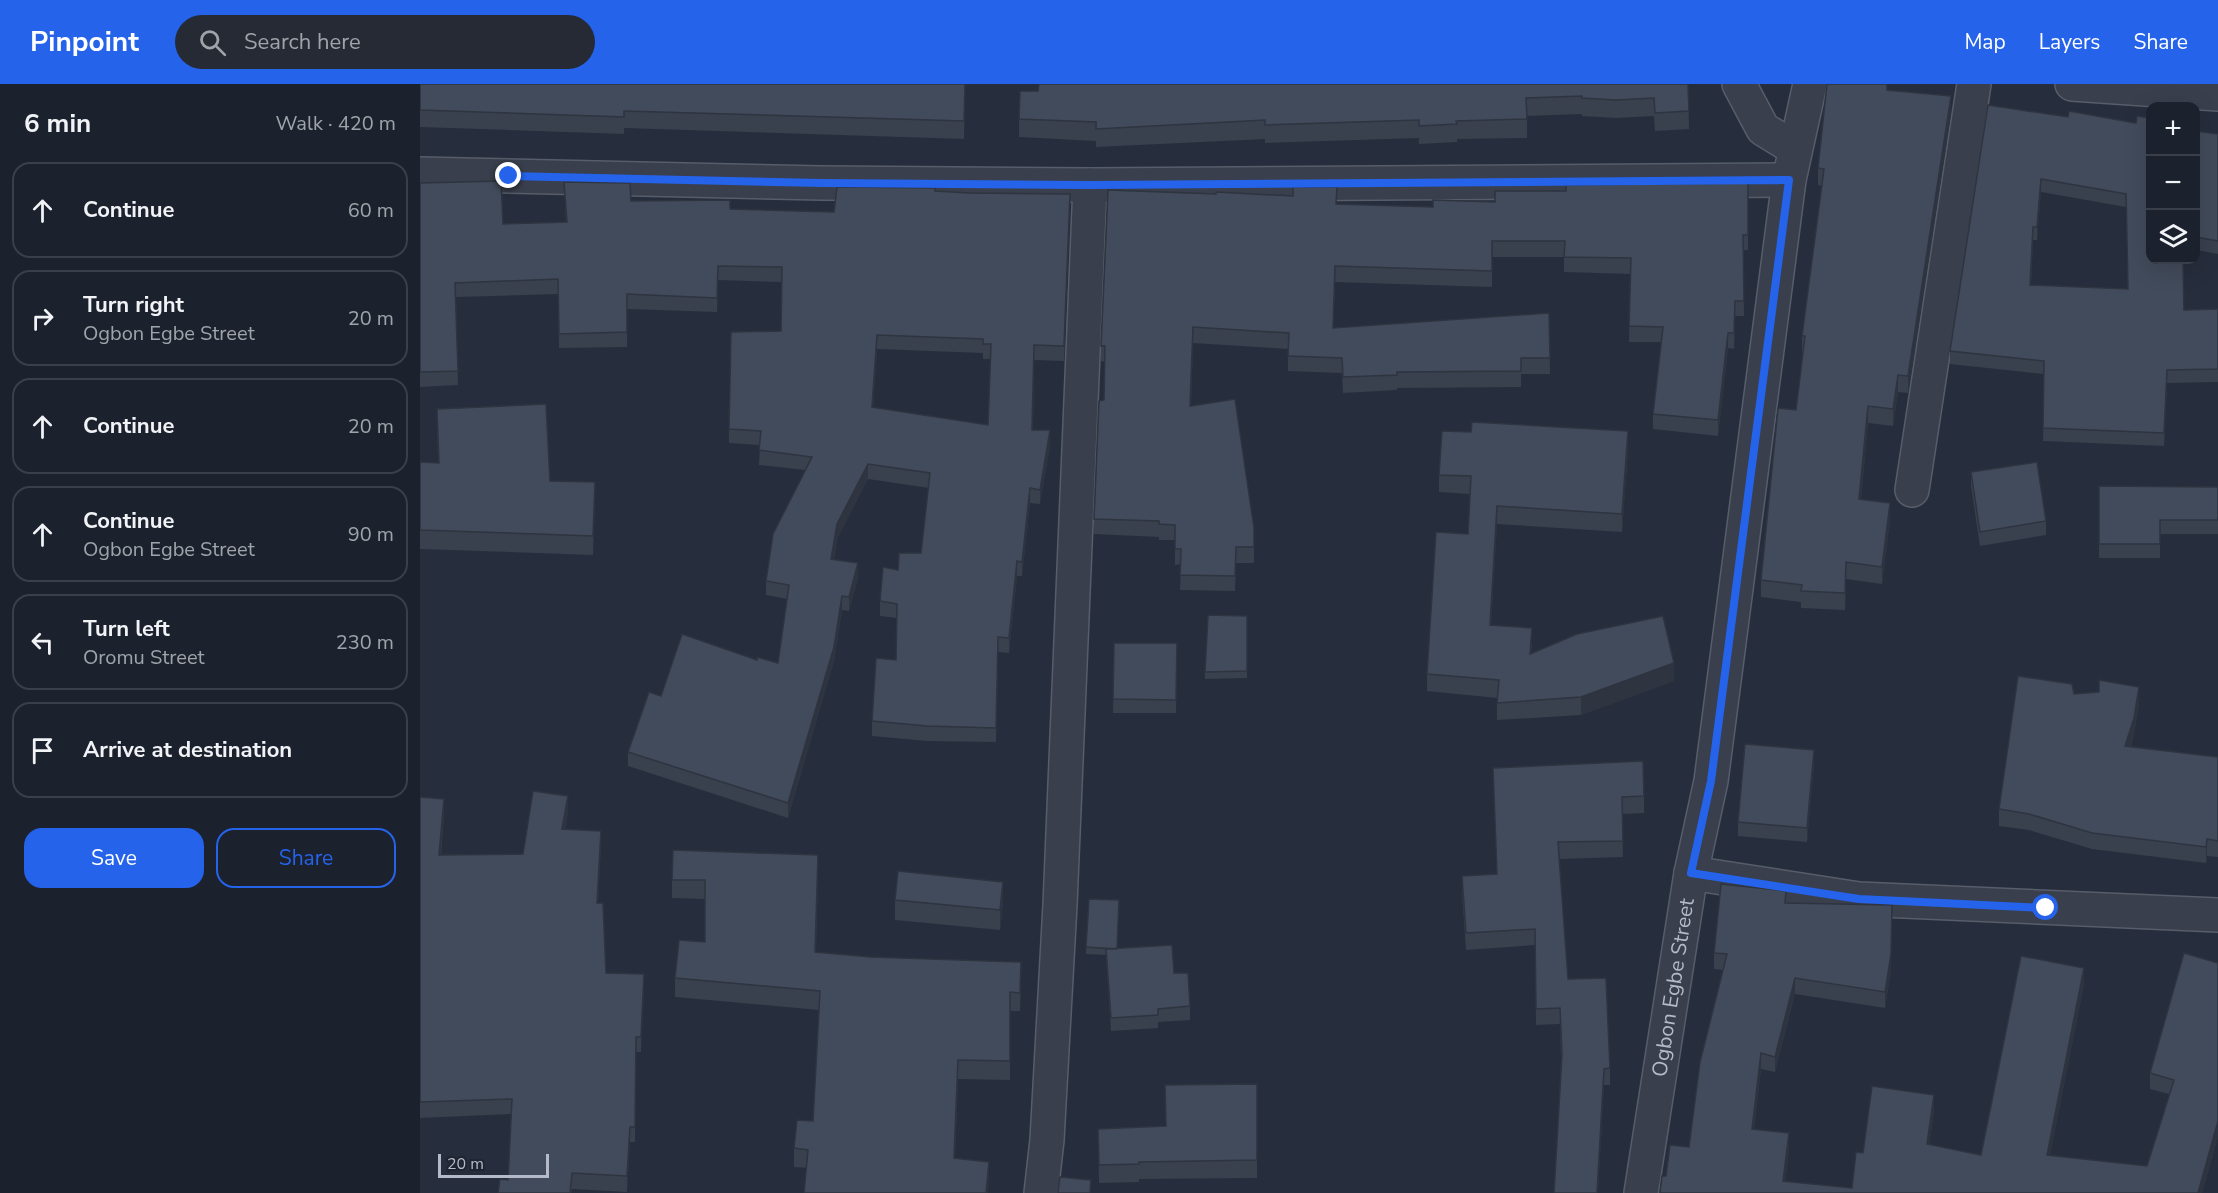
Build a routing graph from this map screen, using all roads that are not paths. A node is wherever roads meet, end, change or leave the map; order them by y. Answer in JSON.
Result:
{"nodes":[{"id":1,"x":1739,"y":84,"type":"edge"},
{"id":2,"x":1810,"y":84,"type":"edge"},
{"id":3,"x":1974,"y":84,"type":"edge"},
{"id":4,"x":2072,"y":84,"type":"edge"},
{"id":5,"x":2218,"y":94,"type":"edge"},
{"id":6,"x":1791,"y":164,"type":"junction"},
{"id":7,"x":420,"y":174,"type":"edge"},
{"id":8,"x":1090,"y":185,"type":"junction"},
{"id":9,"x":1912,"y":490,"type":"dead end"},
{"id":10,"x":1691,"y":873,"type":"junction"},
{"id":11,"x":2218,"y":915,"type":"edge"},
{"id":12,"x":1041,"y":1193,"type":"edge"},
{"id":13,"x":1641,"y":1193,"type":"edge"}],
"edges":[{"from":1,"to":6,"type":"street"},
{"from":2,"to":6,"type":"street"},
{"from":3,"to":9,"type":"street"},
{"from":4,"to":5,"type":"street"},
{"from":6,"to":8,"type":"street"},
{"from":6,"to":10,"type":"street","name":"Ogbon Egbe Street"},
{"from":7,"to":8,"type":"street"},
{"from":8,"to":12,"type":"street"},
{"from":10,"to":11,"type":"street"},
{"from":10,"to":13,"type":"street","name":"Ogbon Egbe Street"}]}
